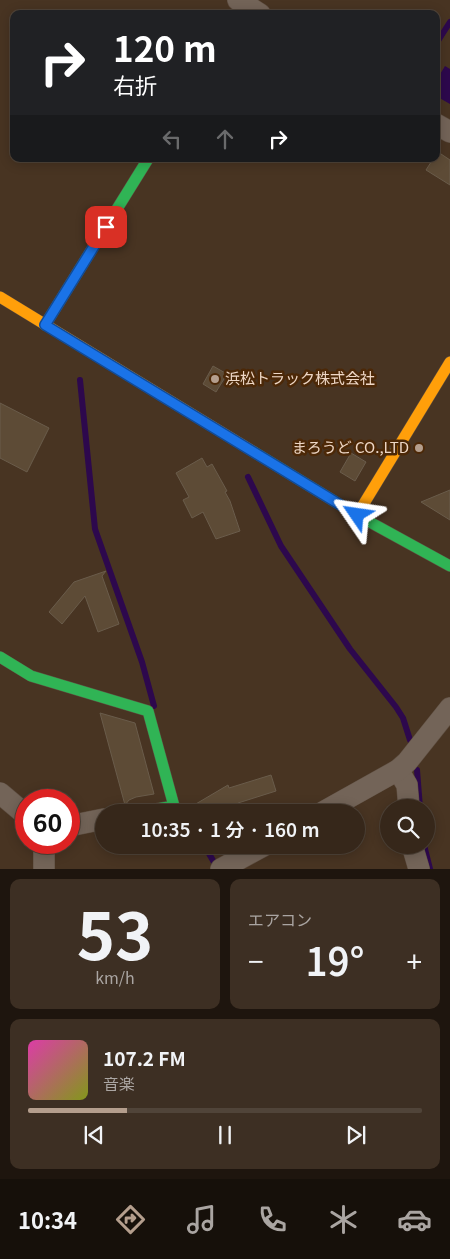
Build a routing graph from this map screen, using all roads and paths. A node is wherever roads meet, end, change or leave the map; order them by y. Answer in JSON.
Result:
{"nodes":[{"id":1,"x":146,"y":162,"type":"edge"},
{"id":2,"x":0,"y":298,"type":"edge"},
{"id":3,"x":45,"y":325,"type":"junction"},
{"id":4,"x":450,"y":362,"type":"edge"},
{"id":5,"x":357,"y":515,"type":"junction"},
{"id":6,"x":450,"y":566,"type":"edge"},
{"id":7,"x":0,"y":657,"type":"edge"},
{"id":8,"x":450,"y":708,"type":"edge"},
{"id":9,"x":398,"y":770,"type":"junction"},
{"id":10,"x":0,"y":793,"type":"edge"},
{"id":11,"x":408,"y":799,"type":"edge"},
{"id":12,"x":173,"y":804,"type":"edge"},
{"id":13,"x":337,"y":804,"type":"edge"},
{"id":14,"x":15,"y":806,"type":"edge"},
{"id":15,"x":95,"y":821,"type":"edge"},
{"id":16,"x":80,"y":824,"type":"edge"},
{"id":17,"x":44,"y":854,"type":"edge"},
{"id":18,"x":248,"y":854,"type":"edge"},
{"id":19,"x":415,"y":854,"type":"edge"},
{"id":20,"x":44,"y":869,"type":"edge"},
{"id":21,"x":221,"y":869,"type":"edge"},
{"id":22,"x":419,"y":869,"type":"edge"}],
"edges":[{"from":1,"to":3,"type":"street"},
{"from":2,"to":3,"type":"street"},
{"from":3,"to":5,"type":"street"},
{"from":4,"to":5,"type":"street"},
{"from":5,"to":6,"type":"street"},
{"from":7,"to":12,"type":"street"},
{"from":8,"to":9,"type":"street"},
{"from":9,"to":11,"type":"street"},
{"from":9,"to":13,"type":"street"},
{"from":10,"to":14,"type":"street"},
{"from":15,"to":16,"type":"street"},
{"from":17,"to":20,"type":"street"},
{"from":18,"to":21,"type":"street"},
{"from":19,"to":22,"type":"street"}]}
